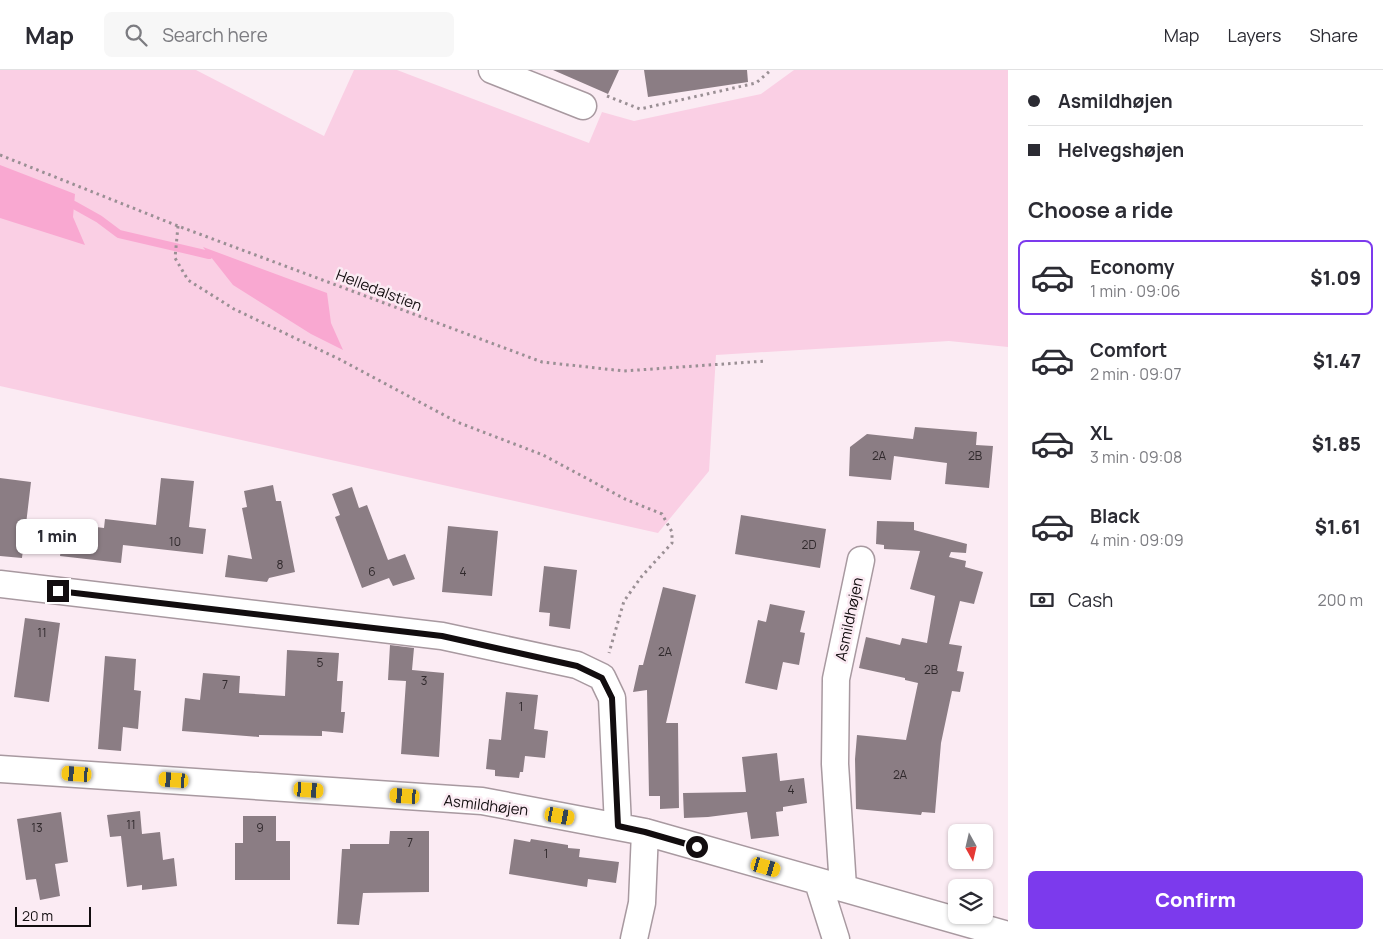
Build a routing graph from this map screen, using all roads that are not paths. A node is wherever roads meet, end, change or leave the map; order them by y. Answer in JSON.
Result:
{"nodes":[{"id":1,"x":492,"y":70,"type":"edge"},
{"id":2,"x":582,"y":106,"type":"road end"},
{"id":3,"x":861,"y":560,"type":"dead end"},
{"id":4,"x":0,"y":584,"type":"edge"},
{"id":5,"x":0,"y":769,"type":"edge"},
{"id":6,"x":618,"y":826,"type":"junction"},
{"id":7,"x":645,"y":832,"type":"junction"},
{"id":8,"x":818,"y":882,"type":"junction"},
{"id":9,"x":843,"y":887,"type":"junction"},
{"id":10,"x":1008,"y":935,"type":"edge"},
{"id":11,"x":634,"y":939,"type":"edge"},
{"id":12,"x":836,"y":939,"type":"edge"}],
"edges":[{"from":1,"to":2,"type":"street"},
{"from":3,"to":9,"type":"street","name":"Asmildhøjen"},
{"from":4,"to":6,"type":"street"},
{"from":5,"to":6,"type":"street","name":"Asmildhøjen"},
{"from":6,"to":7,"type":"street","name":"Asmildhøjen"},
{"from":7,"to":8,"type":"street","name":"Asmildhøjen"},
{"from":7,"to":11,"type":"street"},
{"from":8,"to":9,"type":"street","name":"Asmildhøjen"},
{"from":8,"to":12,"type":"street"},
{"from":9,"to":10,"type":"street","name":"Asmildhøjen"}]}
